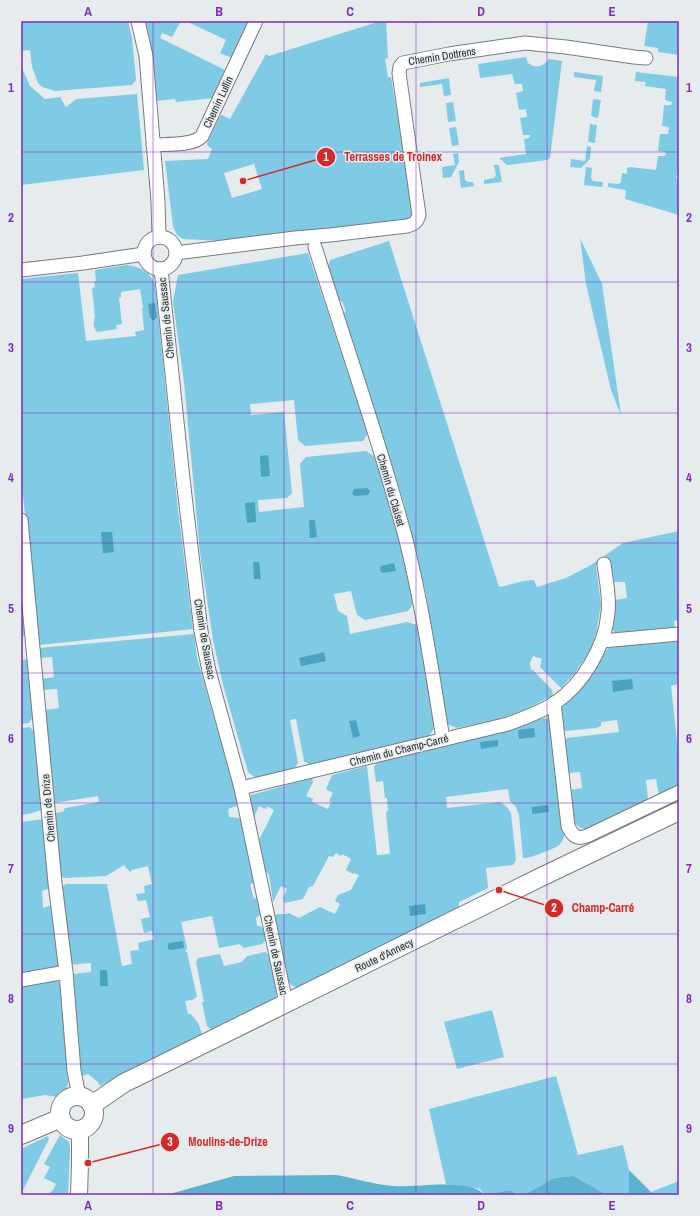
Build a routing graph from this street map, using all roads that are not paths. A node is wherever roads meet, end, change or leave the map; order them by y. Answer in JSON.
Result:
{"nodes":[{"id":1,"x":138,"y":21,"type":"edge"},
{"id":2,"x":256,"y":21,"type":"edge"},
{"id":3,"x":646,"y":58,"type":"dead end"},
{"id":4,"x":153,"y":145,"type":"junction"},
{"id":5,"x":159,"y":237,"type":"junction"},
{"id":6,"x":315,"y":247,"type":"dead end"},
{"id":7,"x":176,"y":253,"type":"junction"},
{"id":8,"x":144,"y":254,"type":"junction"},
{"id":9,"x":161,"y":269,"type":"junction"},
{"id":10,"x":21,"y":270,"type":"edge"},
{"id":11,"x":21,"y":520,"type":"edge"},
{"id":12,"x":604,"y":564,"type":"dead end"},
{"id":13,"x":679,"y":634,"type":"edge"},
{"id":14,"x":602,"y":641,"type":"junction"},
{"id":15,"x":554,"y":703,"type":"junction"},
{"id":16,"x":443,"y":739,"type":"junction"},
{"id":17,"x":241,"y":788,"type":"junction"},
{"id":18,"x":679,"y":792,"type":"edge"},
{"id":19,"x":679,"y":811,"type":"edge"},
{"id":20,"x":66,"y":972,"type":"junction"},
{"id":21,"x":21,"y":980,"type":"edge"},
{"id":22,"x":286,"y":1003,"type":"junction"},
{"id":23,"x":85,"y":1100,"type":"junction"},
{"id":24,"x":61,"y":1118,"type":"junction"},
{"id":25,"x":80,"y":1130,"type":"junction"},
{"id":26,"x":21,"y":1135,"type":"edge"},
{"id":27,"x":79,"y":1195,"type":"edge"}],
"edges":[{"from":1,"to":4,"type":"street"},
{"from":2,"to":4,"type":"street","name":"Chemin Lullin"},
{"from":3,"to":7,"type":"street","name":"Chemin Dottrens"},
{"from":4,"to":5,"type":"street"},
{"from":5,"to":7,"type":"street"},
{"from":5,"to":8,"type":"street"},
{"from":6,"to":16,"type":"street","name":"Chemin du Claiset"},
{"from":7,"to":9,"type":"street"},
{"from":8,"to":9,"type":"street"},
{"from":8,"to":10,"type":"street"},
{"from":9,"to":17,"type":"street","name":"Chemin de Saussac"},
{"from":11,"to":20,"type":"street","name":"Chemin de Drize"},
{"from":12,"to":14,"type":"street","name":"Chemin du Champ-Carré"},
{"from":13,"to":14,"type":"street"},
{"from":14,"to":15,"type":"street","name":"Chemin du Champ-Carré"},
{"from":15,"to":16,"type":"street","name":"Chemin du Champ-Carré"},
{"from":15,"to":18,"type":"street"},
{"from":16,"to":17,"type":"street","name":"Chemin du Champ-Carré"},
{"from":17,"to":22,"type":"street","name":"Chemin de Saussac"},
{"from":19,"to":22,"type":"main road","name":"Route d'Annecy"},
{"from":20,"to":21,"type":"street"},
{"from":20,"to":23,"type":"street","name":"Chemin de Drize"},
{"from":22,"to":23,"type":"main road","name":"Route d'Annecy"},
{"from":23,"to":24,"type":"main road"},
{"from":23,"to":25,"type":"main road"},
{"from":24,"to":25,"type":"main road"},
{"from":24,"to":26,"type":"main road"},
{"from":25,"to":27,"type":"street"}]}
